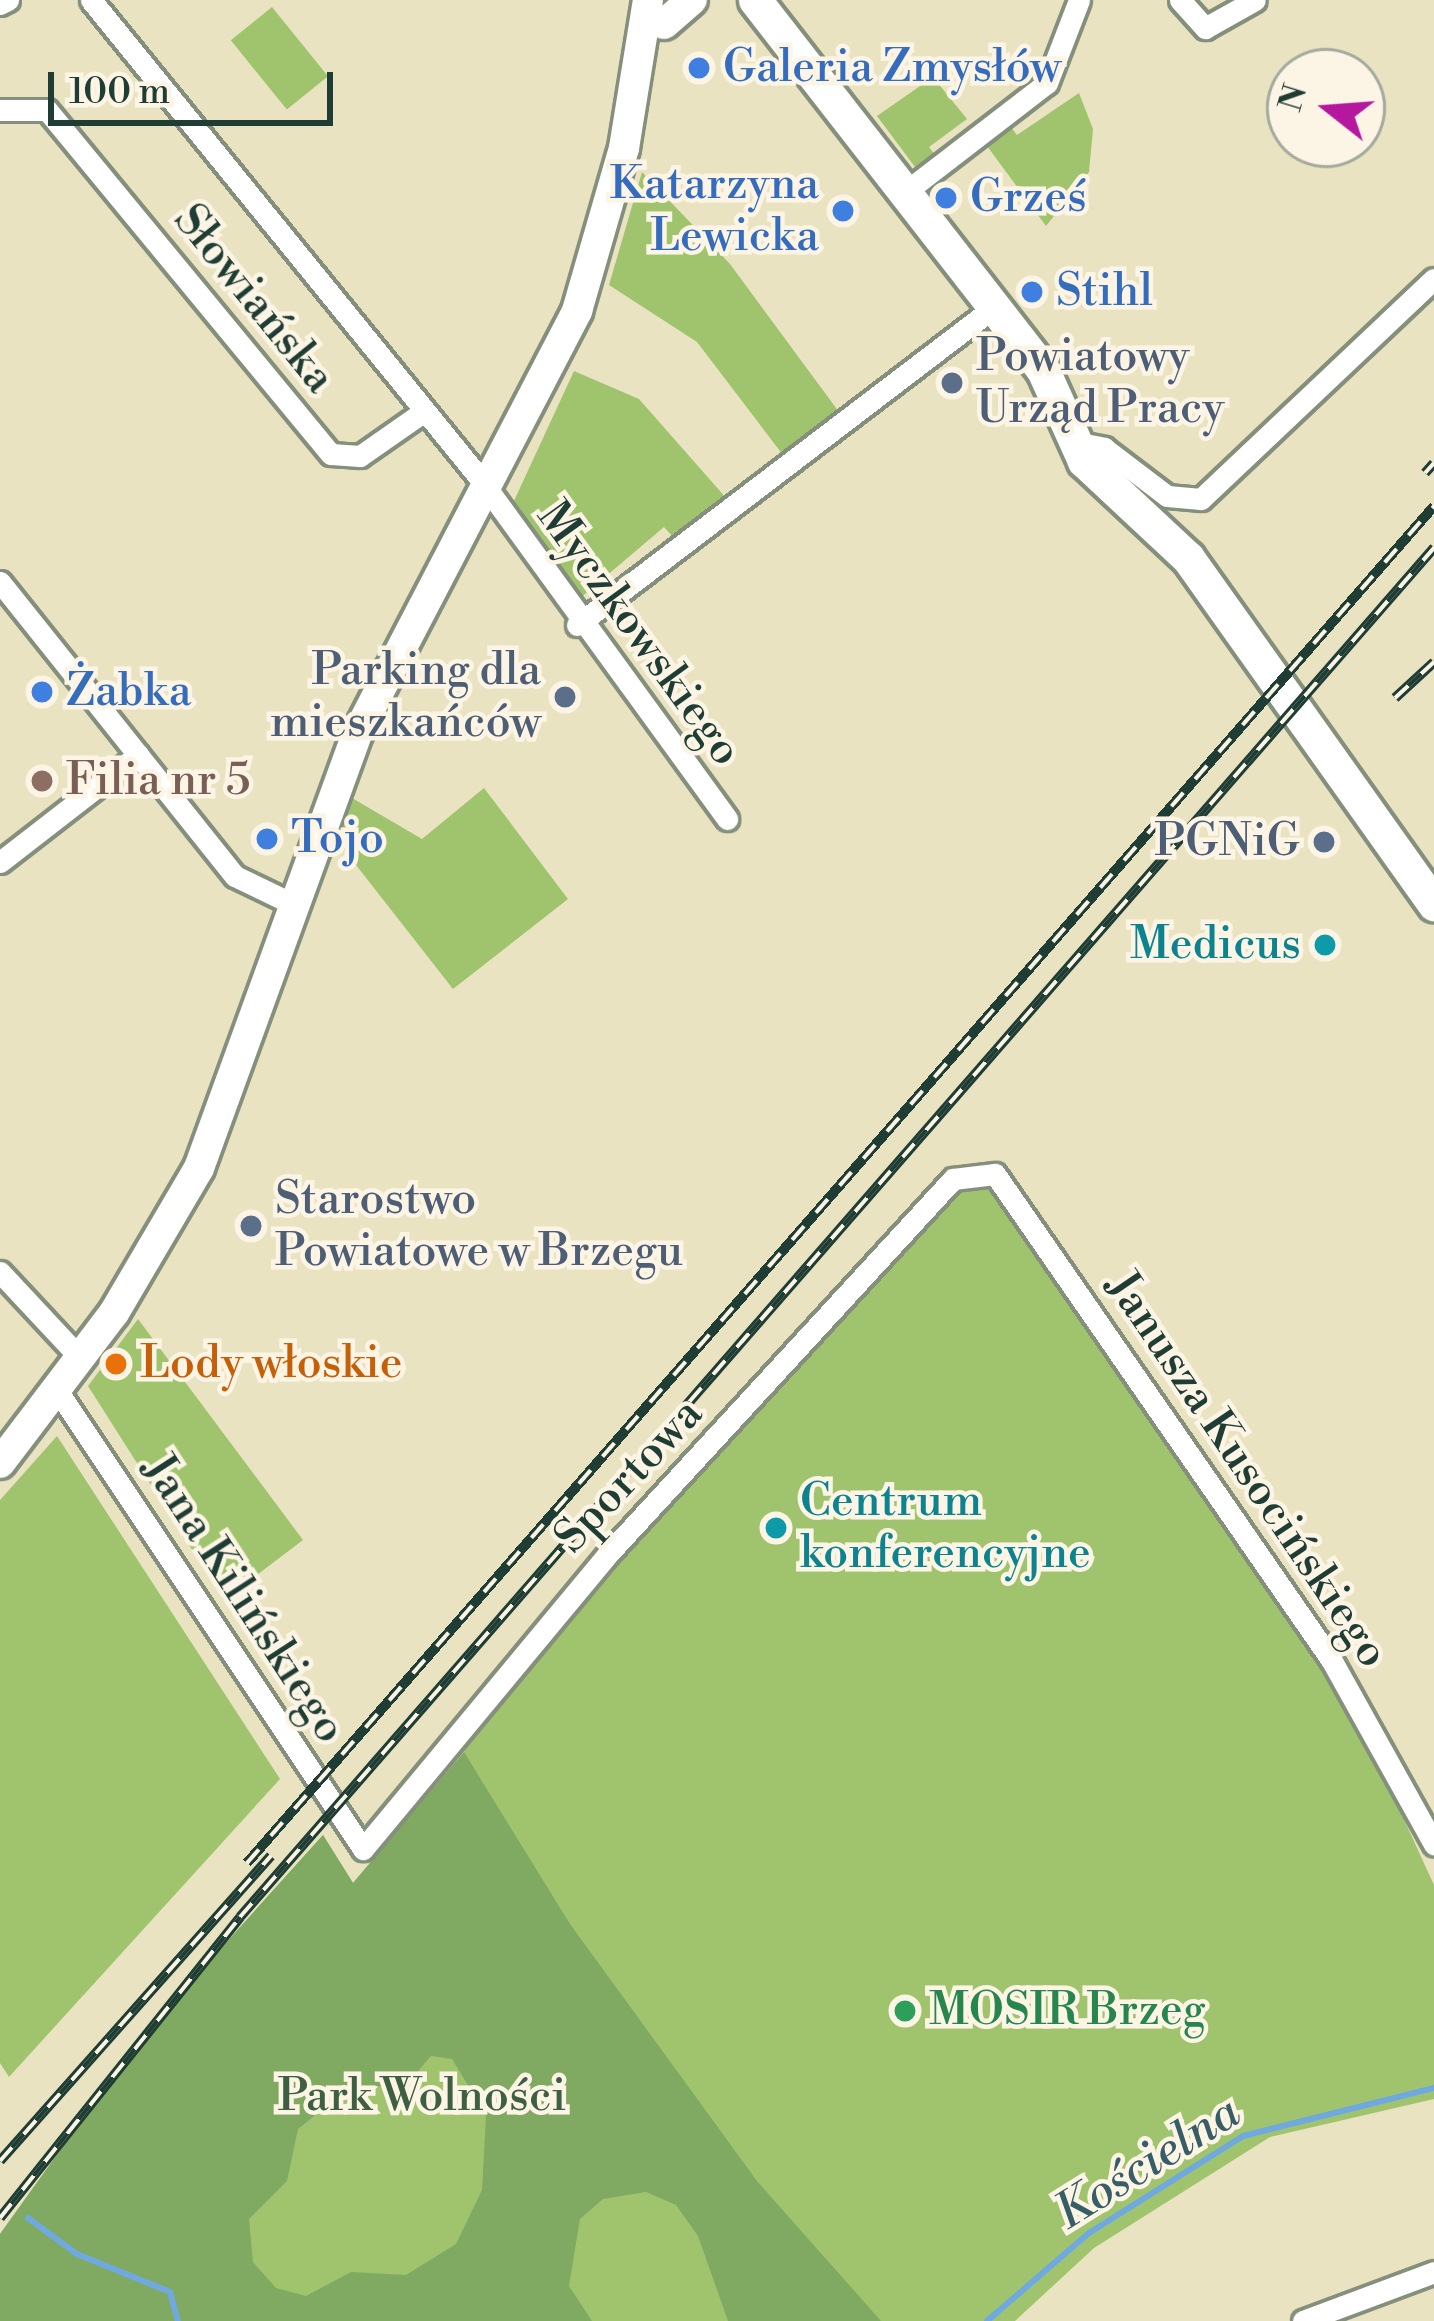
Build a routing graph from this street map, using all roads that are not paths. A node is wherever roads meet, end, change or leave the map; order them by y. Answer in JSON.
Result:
{"nodes":[{"id":1,"x":91,"y":0,"type":"edge"},
{"id":2,"x":692,"y":0,"type":"edge"},
{"id":3,"x":734,"y":0,"type":"edge"},
{"id":4,"x":1079,"y":0,"type":"edge"},
{"id":5,"x":1180,"y":0,"type":"edge"},
{"id":6,"x":1255,"y":0,"type":"edge"},
{"id":7,"x":767,"y":6,"type":"edge"},
{"id":8,"x":660,"y":8,"type":"edge"},
{"id":9,"x":0,"y":110,"type":"edge"},
{"id":10,"x":904,"y":193,"type":"junction"},
{"id":11,"x":1434,"y":279,"type":"edge"},
{"id":12,"x":989,"y":311,"type":"junction"},
{"id":13,"x":422,"y":412,"type":"junction"},
{"id":14,"x":1074,"y":442,"type":"junction"},
{"id":15,"x":488,"y":497,"type":"junction"},
{"id":16,"x":0,"y":582,"type":"edge"},
{"id":17,"x":577,"y":625,"type":"junction"},
{"id":18,"x":138,"y":755,"type":"junction"},
{"id":19,"x":727,"y":819,"type":"dead end"},
{"id":20,"x":0,"y":862,"type":"edge"},
{"id":21,"x":1434,"y":904,"type":"edge"},
{"id":22,"x":295,"y":905,"type":"junction"},
{"id":23,"x":967,"y":1169,"type":"joint"},
{"id":24,"x":1,"y":1277,"type":"edge"},
{"id":25,"x":82,"y":1360,"type":"junction"},
{"id":26,"x":58,"y":1393,"type":"junction"},
{"id":27,"x":0,"y":1463,"type":"edge"},
{"id":28,"x":1434,"y":1844,"type":"edge"},
{"id":29,"x":363,"y":1850,"type":"joint"},
{"id":30,"x":1434,"y":2272,"type":"edge"},
{"id":31,"x":1311,"y":2319,"type":"edge"}],
"edges":[{"from":1,"to":13,"type":"street","name":"Słowiańska"},
{"from":2,"to":8,"type":"street"},
{"from":3,"to":7,"type":"street"},
{"from":4,"to":10,"type":"street"},
{"from":5,"to":6,"type":"street"},
{"from":7,"to":10,"type":"main road"},
{"from":8,"to":15,"type":"street"},
{"from":9,"to":13,"type":"street","name":"Słowiańska"},
{"from":10,"to":12,"type":"main road"},
{"from":11,"to":14,"type":"street"},
{"from":12,"to":14,"type":"main road"},
{"from":12,"to":17,"type":"street"},
{"from":13,"to":15,"type":"street","name":"Słowiańska"},
{"from":14,"to":21,"type":"main road"},
{"from":15,"to":17,"type":"street","name":"Myczkowskiego"},
{"from":15,"to":22,"type":"street"},
{"from":16,"to":18,"type":"street"},
{"from":17,"to":19,"type":"street","name":"Myczkowskiego"},
{"from":18,"to":20,"type":"street"},
{"from":18,"to":22,"type":"street"},
{"from":22,"to":25,"type":"street"},
{"from":23,"to":28,"type":"street","name":"Janusza Kusocińskiego"},
{"from":23,"to":29,"type":"street","name":"Sportowa"},
{"from":24,"to":25,"type":"street"},
{"from":25,"to":26,"type":"street"},
{"from":26,"to":27,"type":"street"},
{"from":26,"to":29,"type":"street","name":"Jana Kilińskiego"},
{"from":30,"to":31,"type":"street"}]}
